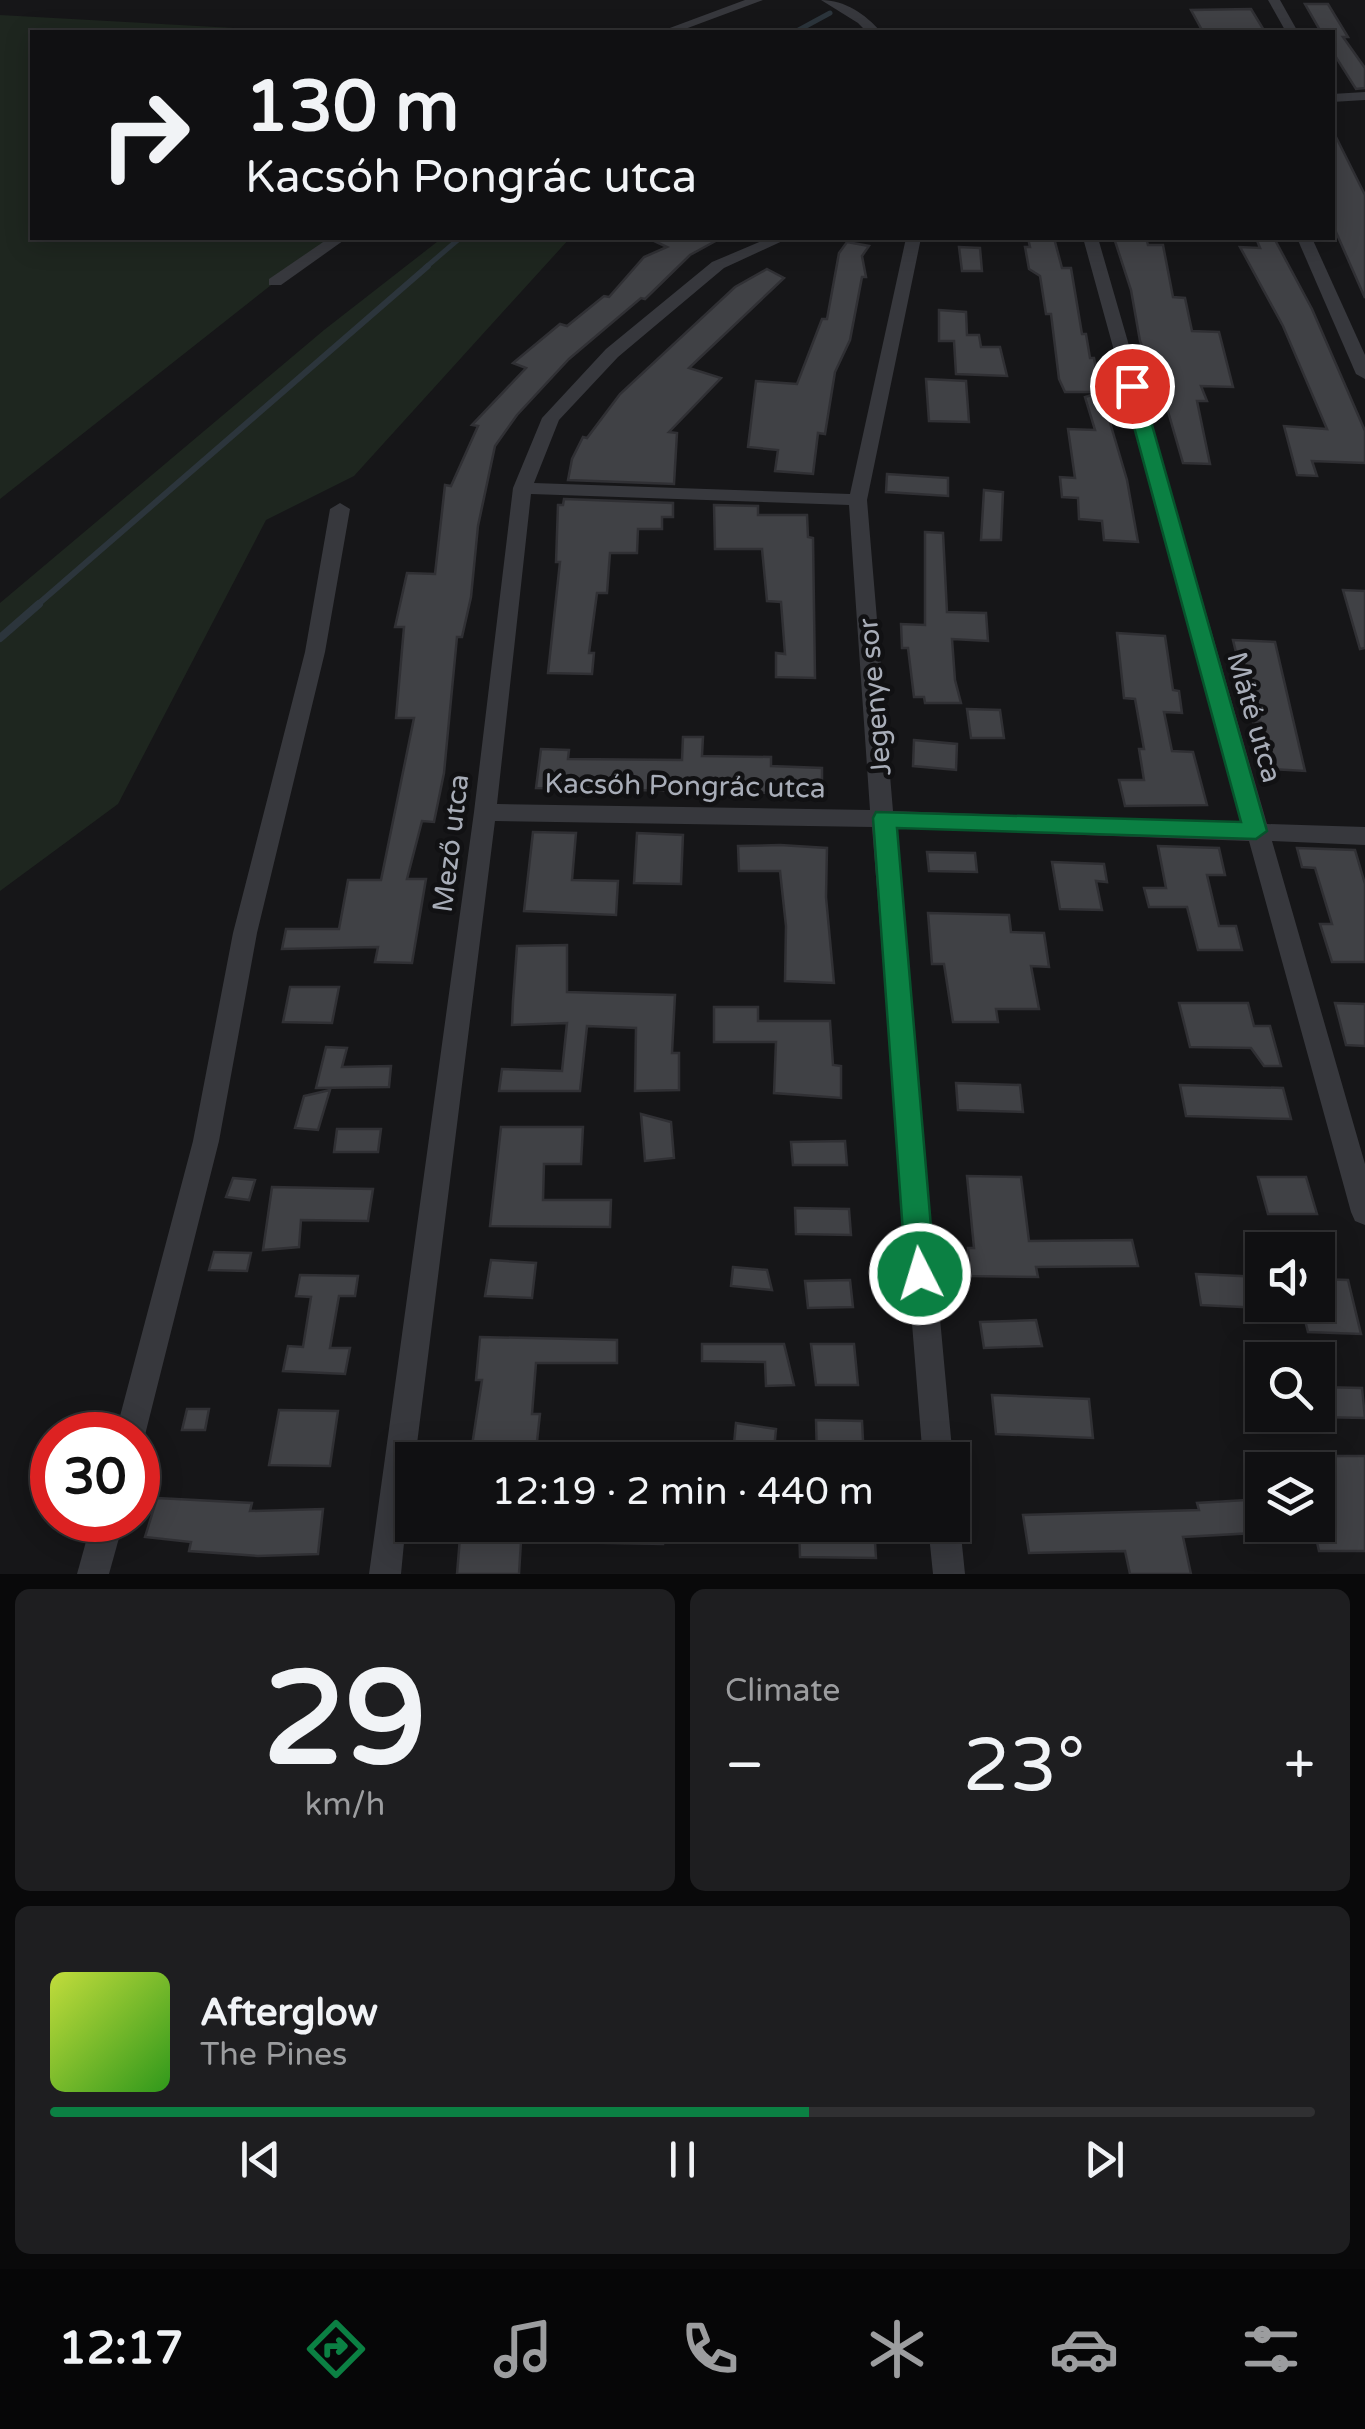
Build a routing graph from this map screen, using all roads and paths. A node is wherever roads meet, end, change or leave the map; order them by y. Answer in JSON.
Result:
{"nodes":[{"id":1,"x":757,"y":0,"type":"edge"},
{"id":2,"x":827,"y":0,"type":"edge"},
{"id":3,"x":1274,"y":0,"type":"edge"},
{"id":4,"x":672,"y":30,"type":"edge"},
{"id":5,"x":872,"y":30,"type":"edge"},
{"id":6,"x":1291,"y":30,"type":"edge"},
{"id":7,"x":1365,"y":96,"type":"edge"},
{"id":8,"x":1335,"y":98,"type":"edge"},
{"id":9,"x":336,"y":240,"type":"edge"},
{"id":10,"x":775,"y":240,"type":"edge"},
{"id":11,"x":914,"y":240,"type":"edge"},
{"id":12,"x":1092,"y":240,"type":"edge"},
{"id":13,"x":1305,"y":240,"type":"edge"},
{"id":14,"x":275,"y":282,"type":"dead end"},
{"id":15,"x":1365,"y":374,"type":"edge"},
{"id":16,"x":522,"y":488,"type":"junction"},
{"id":17,"x":858,"y":500,"type":"junction"},
{"id":18,"x":340,"y":509,"type":"dead end"},
{"id":19,"x":484,"y":812,"type":"junction"},
{"id":20,"x":884,"y":818,"type":"junction"},
{"id":21,"x":1256,"y":831,"type":"junction"},
{"id":22,"x":1365,"y":836,"type":"edge"},
{"id":23,"x":1365,"y":1212,"type":"edge"},
{"id":24,"x":136,"y":1412,"type":"edge"},
{"id":25,"x":936,"y":1442,"type":"edge"},
{"id":26,"x":102,"y":1542,"type":"edge"},
{"id":27,"x":946,"y":1542,"type":"edge"},
{"id":28,"x":94,"y":1574,"type":"edge"},
{"id":29,"x":384,"y":1574,"type":"edge"},
{"id":30,"x":949,"y":1574,"type":"edge"}],
"edges":[{"from":1,"to":4,"type":"street"},
{"from":2,"to":5,"type":"street"},
{"from":3,"to":6,"type":"street"},
{"from":7,"to":8,"type":"street"},
{"from":9,"to":14,"type":"street"},
{"from":10,"to":16,"type":"street","name":"Mező utca"},
{"from":11,"to":17,"type":"street","name":"Jegenye sor"},
{"from":12,"to":21,"type":"street","name":"Máté utca"},
{"from":13,"to":15,"type":"street"},
{"from":16,"to":17,"type":"street"},
{"from":16,"to":19,"type":"street","name":"Mező utca"},
{"from":17,"to":20,"type":"street","name":"Jegenye sor"},
{"from":18,"to":24,"type":"street"},
{"from":19,"to":20,"type":"street","name":"Kacsóh Pongrác utca"},
{"from":19,"to":29,"type":"street","name":"Mező utca"},
{"from":20,"to":21,"type":"street","name":"Kacsóh Pongrác utca"},
{"from":20,"to":25,"type":"street","name":"Jegenye sor"},
{"from":21,"to":22,"type":"street","name":"Kacsóh Pongrác utca"},
{"from":21,"to":23,"type":"street","name":"Máté utca"},
{"from":26,"to":28,"type":"street"},
{"from":27,"to":30,"type":"street"}]}
